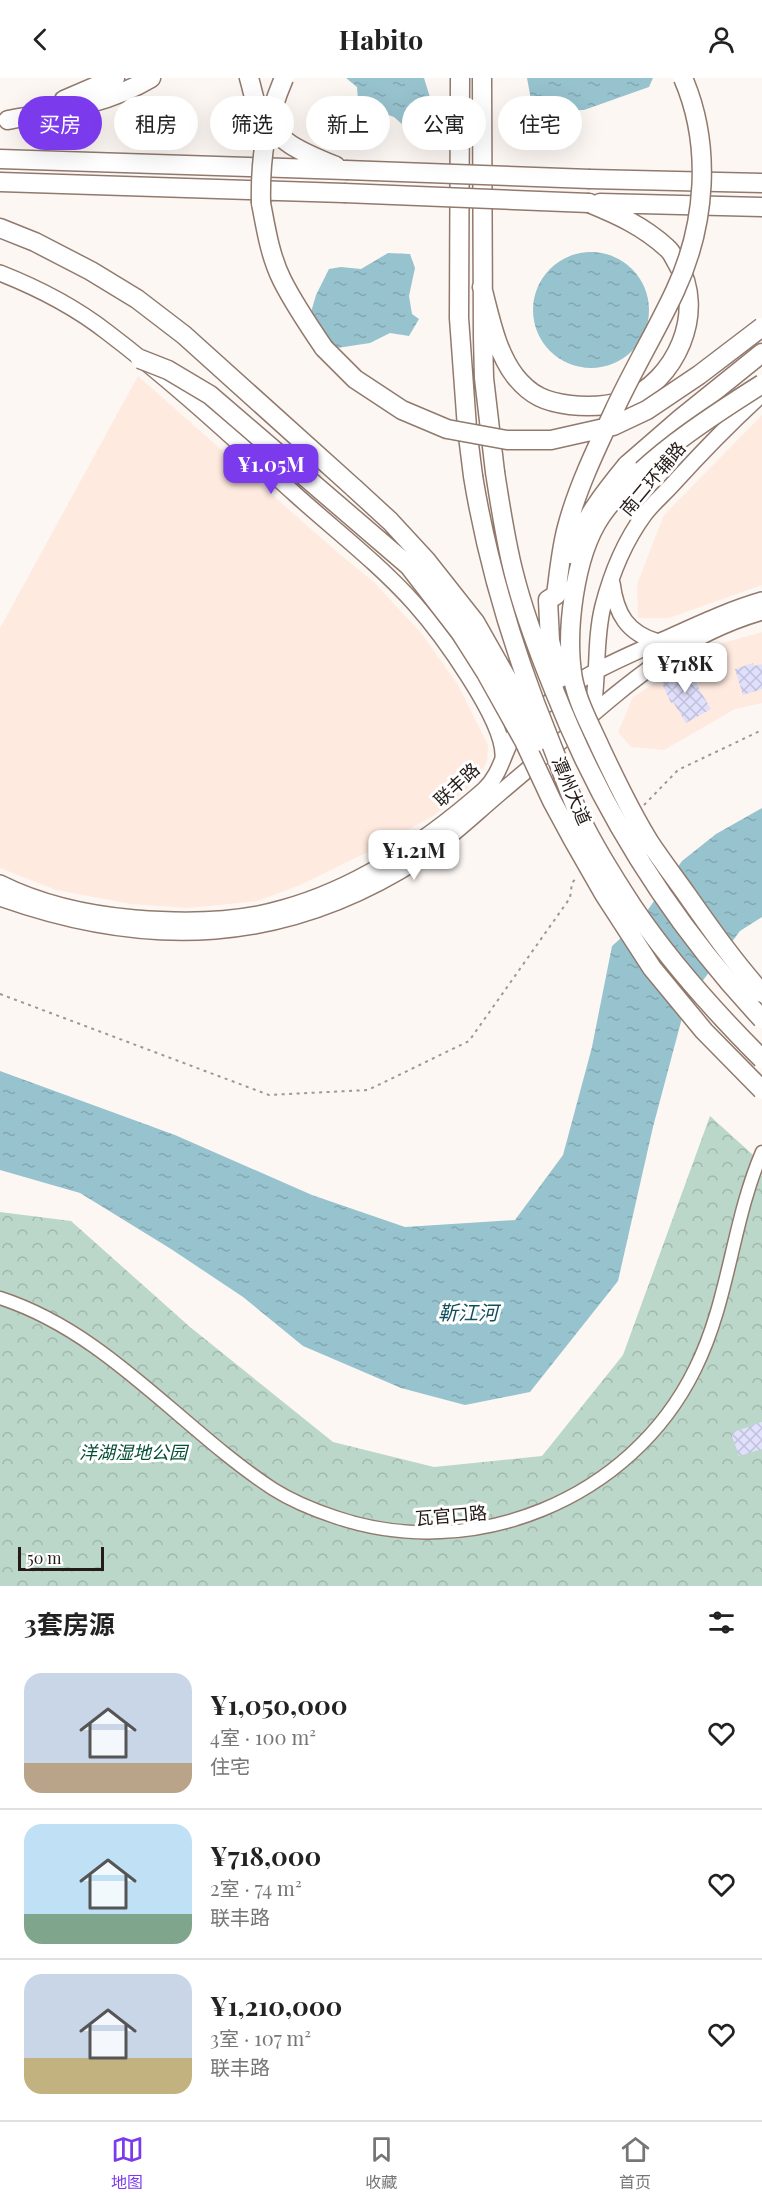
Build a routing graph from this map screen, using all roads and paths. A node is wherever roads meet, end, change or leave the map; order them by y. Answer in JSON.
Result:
{"nodes":[{"id":1,"x":115,"y":78,"type":"edge"},
{"id":2,"x":151,"y":78,"type":"edge"},
{"id":3,"x":249,"y":78,"type":"edge"},
{"id":4,"x":284,"y":78,"type":"edge"},
{"id":5,"x":482,"y":78,"type":"edge"},
{"id":6,"x":683,"y":78,"type":"edge"},
{"id":7,"x":460,"y":82,"type":"edge"},
{"id":8,"x":4,"y":121,"type":"edge"},
{"id":9,"x":0,"y":159,"type":"edge"},
{"id":10,"x":345,"y":170,"type":"junction"},
{"id":11,"x":0,"y":182,"type":"edge"},
{"id":12,"x":762,"y":183,"type":"edge"},
{"id":13,"x":589,"y":203,"type":"junction"},
{"id":14,"x":762,"y":207,"type":"edge"},
{"id":15,"x":0,"y":228,"type":"edge"},
{"id":16,"x":0,"y":273,"type":"edge"},
{"id":17,"x":482,"y":287,"type":"junction"},
{"id":18,"x":762,"y":327,"type":"edge"},
{"id":19,"x":762,"y":353,"type":"edge"},
{"id":20,"x":140,"y":359,"type":"junction"},
{"id":21,"x":762,"y":384,"type":"edge"},
{"id":22,"x":762,"y":394,"type":"edge"},
{"id":23,"x":611,"y":579,"type":"junction"},
{"id":24,"x":556,"y":595,"type":"junction"},
{"id":25,"x":762,"y":600,"type":"edge"},
{"id":26,"x":762,"y":612,"type":"edge"},
{"id":27,"x":597,"y":635,"type":"junction"},
{"id":28,"x":658,"y":642,"type":"junction"},
{"id":29,"x":597,"y":669,"type":"junction"},
{"id":30,"x":485,"y":706,"type":"junction"},
{"id":31,"x":592,"y":715,"type":"junction"},
{"id":32,"x":762,"y":730,"type":"edge"},
{"id":33,"x":502,"y":762,"type":"junction"},
{"id":34,"x":645,"y":805,"type":"dead end"},
{"id":35,"x":650,"y":842,"type":"junction"},
{"id":36,"x":586,"y":875,"type":"junction"},
{"id":37,"x":0,"y":883,"type":"edge"},
{"id":38,"x":0,"y":898,"type":"edge"},
{"id":39,"x":762,"y":993,"type":"edge"},
{"id":40,"x":0,"y":994,"type":"edge"},
{"id":41,"x":762,"y":1019,"type":"edge"},
{"id":42,"x":762,"y":1059,"type":"edge"},
{"id":43,"x":762,"y":1090,"type":"edge"},
{"id":44,"x":762,"y":1152,"type":"edge"},
{"id":45,"x":762,"y":1168,"type":"edge"},
{"id":46,"x":0,"y":1298,"type":"edge"},
{"id":47,"x":0,"y":1304,"type":"edge"}],
"edges":[{"from":1,"to":8,"type":"highway"},
{"from":2,"to":8,"type":"highway"},
{"from":3,"to":10,"type":"highway"},
{"from":4,"to":18,"type":"highway","bridge":true},
{"from":5,"to":17,"type":"highway","name":"潭州大道"},
{"from":6,"to":24,"type":"highway","bridge":true},
{"from":7,"to":42,"type":"highway","name":"潭州大道","bridge":true},
{"from":9,"to":10,"type":"highway"},
{"from":10,"to":12,"type":"highway","bridge":true},
{"from":11,"to":13,"type":"highway","bridge":true},
{"from":13,"to":14,"type":"highway"},
{"from":13,"to":17,"type":"highway"},
{"from":15,"to":36,"type":"highway","bridge":true},
{"from":16,"to":20,"type":"main road"},
{"from":17,"to":41,"type":"highway","name":"潭州大道","bridge":true},
{"from":19,"to":24,"type":"highway","bridge":true},
{"from":20,"to":30,"type":"main road"},
{"from":20,"to":36,"type":"highway","bridge":true},
{"from":21,"to":35,"type":"highway","bridge":true},
{"from":22,"to":23,"type":"main road","name":"南二环辅路"},
{"from":23,"to":27,"type":"main road","name":"南二环辅路"},
{"from":23,"to":28,"type":"main road"},
{"from":24,"to":35,"type":"highway","bridge":true},
{"from":25,"to":28,"type":"main road","name":"联丰路"},
{"from":26,"to":31,"type":"main road","name":"联丰路"},
{"from":27,"to":29,"type":"main road","name":"南二环辅路"},
{"from":27,"to":30,"type":"main road"},
{"from":28,"to":29,"type":"main road","name":"联丰路"},
{"from":29,"to":31,"type":"main road","name":"南二环辅路"},
{"from":29,"to":33,"type":"main road","name":"联丰路"},
{"from":30,"to":33,"type":"main road"},
{"from":31,"to":38,"type":"main road","name":"联丰路"},
{"from":32,"to":34,"type":"path"},
{"from":33,"to":37,"type":"main road","name":"联丰路"},
{"from":35,"to":39,"type":"highway","bridge":true},
{"from":36,"to":40,"type":"path"},
{"from":36,"to":43,"type":"highway","bridge":true},
{"from":44,"to":46,"type":"street"},
{"from":45,"to":47,"type":"street","name":"瓦官口路"}]}
